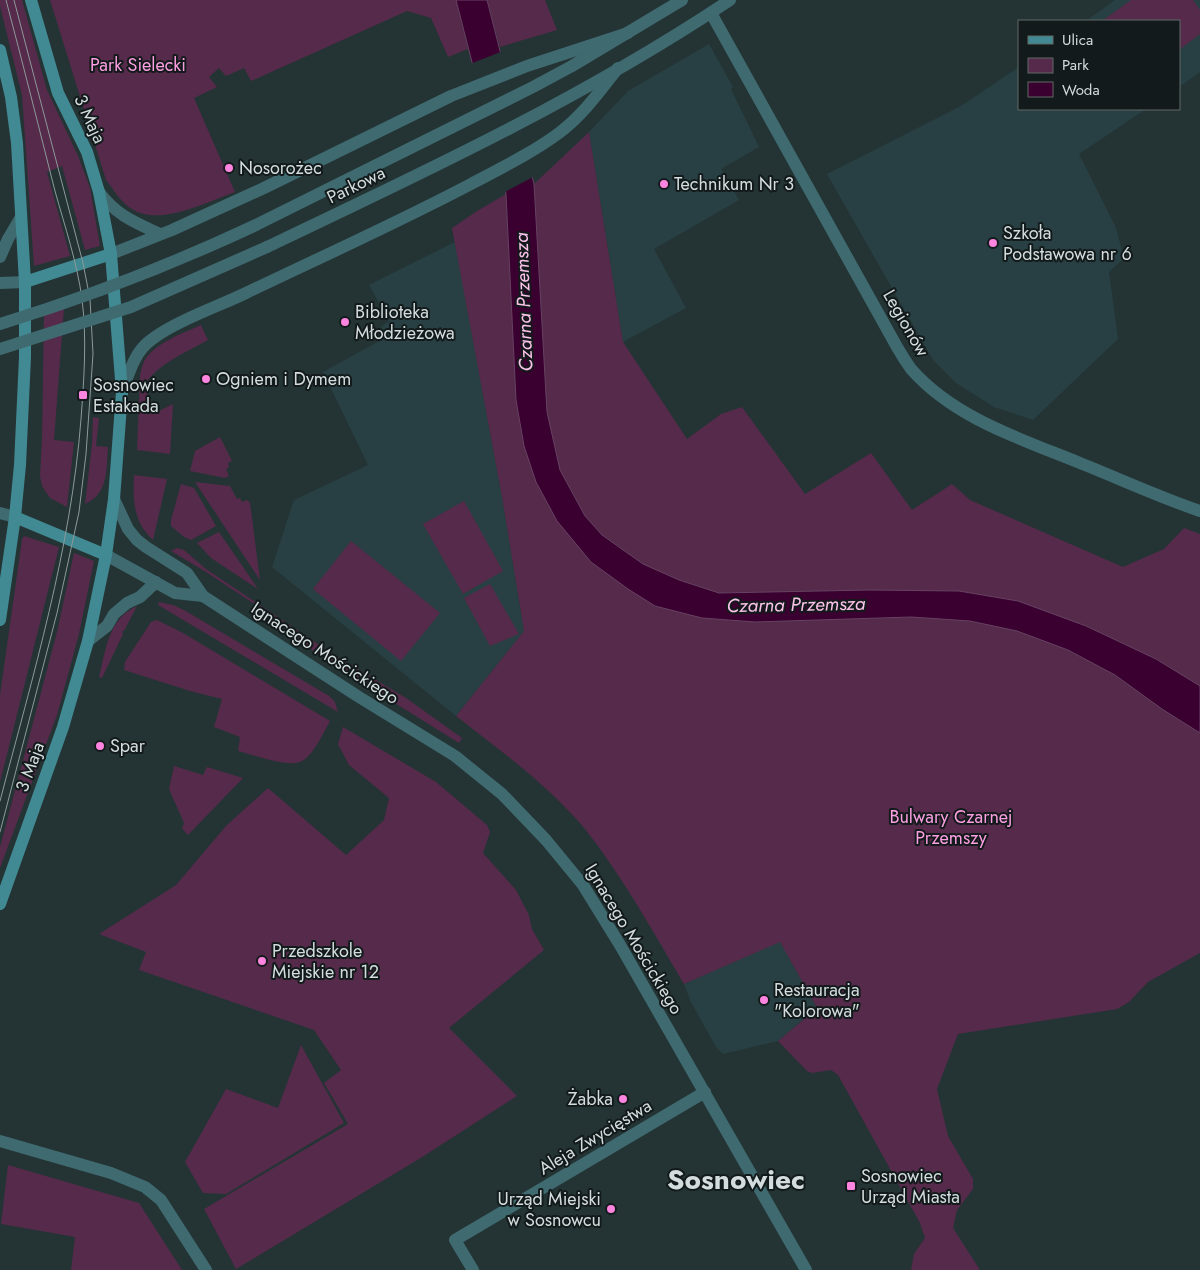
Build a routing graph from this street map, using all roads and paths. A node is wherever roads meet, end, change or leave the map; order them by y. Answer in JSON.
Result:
{"nodes":[{"id":1,"x":31,"y":0,"type":"edge"},
{"id":2,"x":682,"y":0,"type":"edge"},
{"id":3,"x":730,"y":0,"type":"edge"},
{"id":4,"x":711,"y":13,"type":"junction"},
{"id":5,"x":628,"y":33,"type":"junction"},
{"id":6,"x":0,"y":50,"type":"edge"},
{"id":7,"x":618,"y":68,"type":"junction"},
{"id":8,"x":99,"y":192,"type":"junction"},
{"id":9,"x":21,"y":217,"type":"junction"},
{"id":10,"x":160,"y":234,"type":"junction"},
{"id":11,"x":111,"y":254,"type":"junction"},
{"id":12,"x":0,"y":257,"type":"edge"},
{"id":13,"x":25,"y":282,"type":"junction"},
{"id":14,"x":0,"y":284,"type":"edge"},
{"id":15,"x":0,"y":324,"type":"edge"},
{"id":16,"x":0,"y":349,"type":"edge"},
{"id":17,"x":122,"y":392,"type":"junction"},
{"id":18,"x":114,"y":499,"type":"junction"},
{"id":19,"x":1200,"y":512,"type":"edge"},
{"id":20,"x":0,"y":513,"type":"edge"},
{"id":21,"x":15,"y":517,"type":"junction"},
{"id":22,"x":106,"y":555,"type":"junction"},
{"id":23,"x":156,"y":582,"type":"junction"},
{"id":24,"x":204,"y":596,"type":"junction"},
{"id":25,"x":0,"y":612,"type":"edge"},
{"id":26,"x":88,"y":641,"type":"junction"},
{"id":27,"x":0,"y":904,"type":"edge"},
{"id":28,"x":705,"y":1092,"type":"junction"},
{"id":29,"x":0,"y":1141,"type":"edge"},
{"id":30,"x":206,"y":1270,"type":"edge"},
{"id":31,"x":473,"y":1270,"type":"edge"},
{"id":32,"x":806,"y":1270,"type":"edge"}],
"edges":[{"from":1,"to":8,"type":"main road","name":"3 Maja"},
{"from":2,"to":5,"type":"street","name":"Parkowa"},
{"from":3,"to":4,"type":"street","name":"Parkowa"},
{"from":4,"to":7,"type":"street","name":"Parkowa"},
{"from":4,"to":19,"type":"street","name":"Legionów"},
{"from":5,"to":10,"type":"street"},
{"from":5,"to":15,"type":"street","name":"Parkowa","bridge":true},
{"from":6,"to":9,"type":"main road"},
{"from":7,"to":16,"type":"street","name":"Parkowa","bridge":true},
{"from":7,"to":17,"type":"street"},
{"from":8,"to":10,"type":"street"},
{"from":8,"to":11,"type":"main road","name":"3 Maja"},
{"from":9,"to":12,"type":"street"},
{"from":9,"to":13,"type":"main road"},
{"from":10,"to":11,"type":"street"},
{"from":11,"to":13,"type":"main road"},
{"from":11,"to":17,"type":"main road","name":"3 Maja"},
{"from":13,"to":14,"type":"street"},
{"from":13,"to":21,"type":"main road"},
{"from":17,"to":18,"type":"main road","name":"3 Maja"},
{"from":18,"to":22,"type":"main road","name":"3 Maja"},
{"from":18,"to":24,"type":"street","name":"Ignacego Mościckiego"},
{"from":20,"to":21,"type":"street"},
{"from":21,"to":22,"type":"main road"},
{"from":21,"to":25,"type":"main road"},
{"from":22,"to":23,"type":"street","name":"Ignacego Mościckiego"},
{"from":22,"to":26,"type":"main road","name":"3 Maja"},
{"from":23,"to":24,"type":"street","name":"Ignacego Mościckiego"},
{"from":23,"to":26,"type":"street"},
{"from":24,"to":28,"type":"street","name":"Ignacego Mościckiego"},
{"from":26,"to":27,"type":"main road","name":"3 Maja"},
{"from":28,"to":31,"type":"street","name":"Aleja Zwycięstwa"},
{"from":28,"to":32,"type":"street","name":"Ignacego Mościckiego"},
{"from":29,"to":30,"type":"street"}]}
